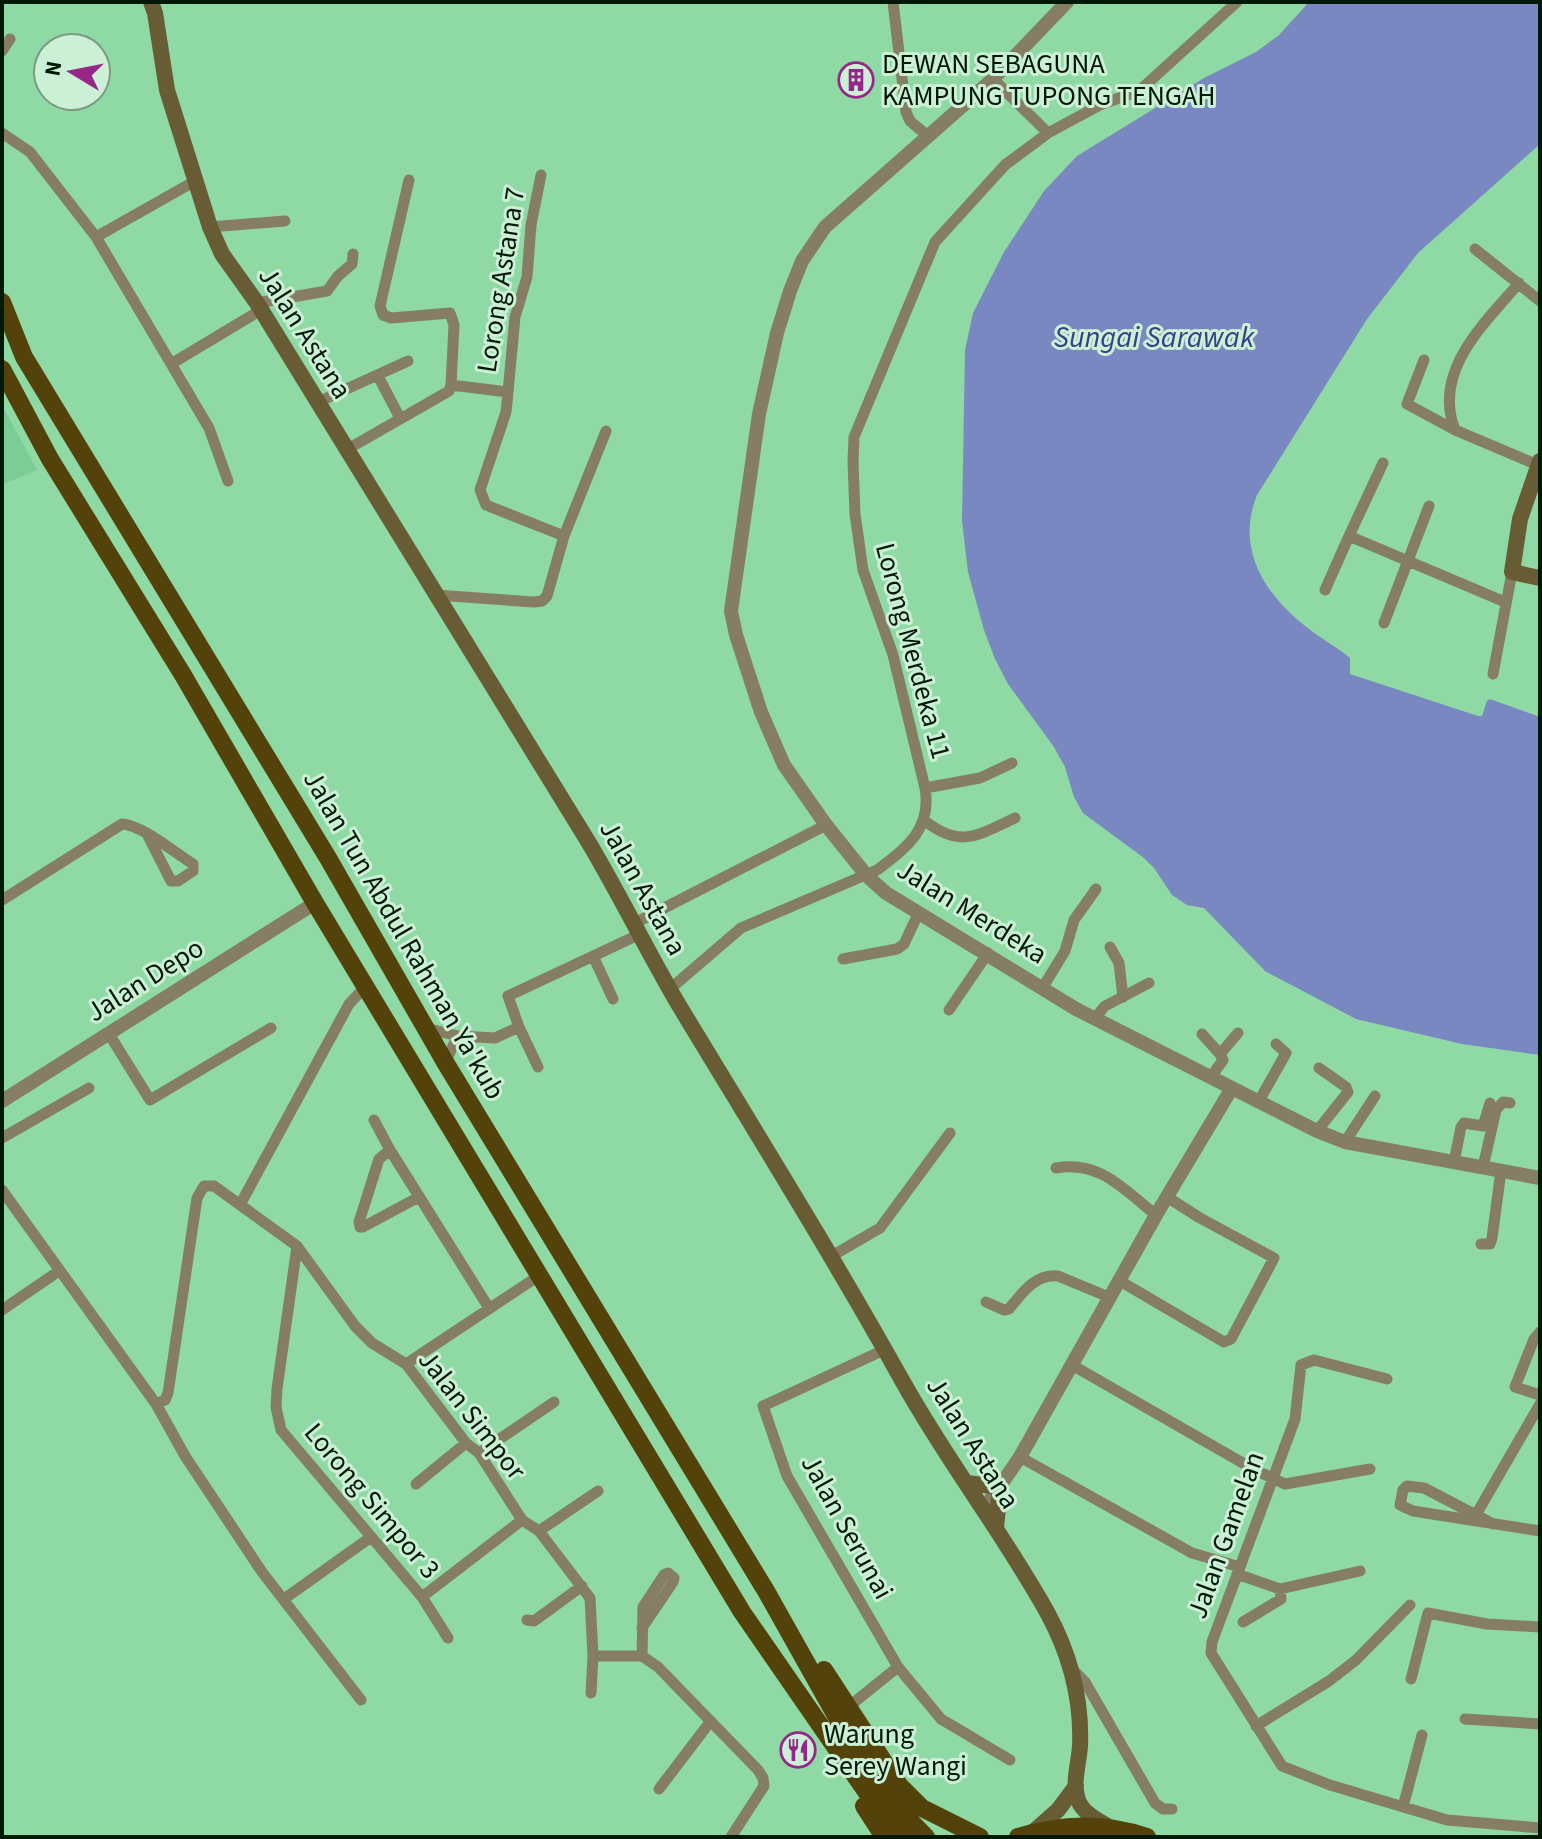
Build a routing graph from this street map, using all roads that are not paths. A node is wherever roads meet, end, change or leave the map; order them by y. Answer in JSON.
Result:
{"nodes":[{"id":1,"x":893,"y":2,"type":"edge"},
{"id":2,"x":1067,"y":2,"type":"edge"},
{"id":3,"x":1237,"y":2,"type":"edge"},
{"id":4,"x":154,"y":6,"type":"edge"},
{"id":5,"x":10,"y":39,"type":"dead end"},
{"id":6,"x":2,"y":51,"type":"edge"},
{"id":7,"x":993,"y":79,"type":"junction"},
{"id":8,"x":2,"y":133,"type":"edge"},
{"id":9,"x":1048,"y":133,"type":"junction"},
{"id":10,"x":929,"y":137,"type":"junction"},
{"id":11,"x":541,"y":175,"type":"dead end"},
{"id":12,"x":409,"y":180,"type":"dead end"},
{"id":13,"x":195,"y":181,"type":"junction"},
{"id":14,"x":285,"y":221,"type":"dead end"},
{"id":15,"x":210,"y":227,"type":"junction"},
{"id":16,"x":96,"y":237,"type":"junction"},
{"id":17,"x":1475,"y":249,"type":"dead end"},
{"id":18,"x":353,"y":254,"type":"dead end"},
{"id":19,"x":1519,"y":283,"type":"junction"},
{"id":20,"x":1540,"y":301,"type":"edge"},
{"id":21,"x":2,"y":302,"type":"edge"},
{"id":22,"x":259,"y":306,"type":"junction"},
{"id":23,"x":24,"y":357,"type":"junction"},
{"id":24,"x":1424,"y":360,"type":"dead end"},
{"id":25,"x":408,"y":361,"type":"dead end"},
{"id":26,"x":171,"y":364,"type":"junction"},
{"id":27,"x":2,"y":369,"type":"edge"},
{"id":28,"x":378,"y":376,"type":"junction"},
{"id":29,"x":451,"y":385,"type":"junction"},
{"id":30,"x":508,"y":392,"type":"junction"},
{"id":31,"x":318,"y":402,"type":"junction"},
{"id":32,"x":400,"y":418,"type":"junction"},
{"id":33,"x":1455,"y":430,"type":"junction"},
{"id":34,"x":606,"y":431,"type":"dead end"},
{"id":35,"x":346,"y":450,"type":"junction"},
{"id":36,"x":50,"y":459,"type":"junction"},
{"id":37,"x":1383,"y":463,"type":"dead end"},
{"id":38,"x":1539,"y":464,"type":"edge"},
{"id":39,"x":228,"y":481,"type":"dead end"},
{"id":40,"x":1429,"y":506,"type":"dead end"},
{"id":41,"x":564,"y":536,"type":"junction"},
{"id":42,"x":1349,"y":536,"type":"junction"},
{"id":43,"x":1407,"y":562,"type":"junction"},
{"id":44,"x":1512,"y":572,"type":"junction"},
{"id":45,"x":1540,"y":578,"type":"edge"},
{"id":46,"x":1325,"y":590,"type":"dead end"},
{"id":47,"x":436,"y":595,"type":"junction"},
{"id":48,"x":1505,"y":602,"type":"junction"},
{"id":49,"x":1384,"y":623,"type":"dead end"},
{"id":50,"x":1493,"y":674,"type":"dead end"},
{"id":51,"x":1012,"y":763,"type":"dead end"},
{"id":52,"x":925,"y":788,"type":"junction"},
{"id":53,"x":1015,"y":818,"type":"dead end"},
{"id":54,"x":925,"y":821,"type":"junction"},
{"id":55,"x":826,"y":825,"type":"junction"},
{"id":56,"x":147,"y":834,"type":"junction"},
{"id":57,"x":867,"y":876,"type":"junction"},
{"id":58,"x":1096,"y":889,"type":"dead end"},
{"id":59,"x":2,"y":900,"type":"edge"},
{"id":60,"x":315,"y":903,"type":"junction"},
{"id":61,"x":918,"y":914,"type":"junction"},
{"id":62,"x":636,"y":930,"type":"junction"},
{"id":63,"x":1110,"y":947,"type":"dead end"},
{"id":64,"x":988,"y":953,"type":"junction"},
{"id":65,"x":594,"y":958,"type":"junction"},
{"id":66,"x":843,"y":959,"type":"dead end"},
{"id":67,"x":1149,"y":983,"type":"dead end"},
{"id":68,"x":366,"y":986,"type":"junction"},
{"id":69,"x":1043,"y":987,"type":"junction"},
{"id":70,"x":670,"y":989,"type":"junction"},
{"id":71,"x":1123,"y":997,"type":"junction"},
{"id":72,"x":613,"y":999,"type":"dead end"},
{"id":73,"x":949,"y":1010,"type":"dead end"},
{"id":74,"x":1094,"y":1019,"type":"junction"},
{"id":75,"x":425,"y":1027,"type":"junction"},
{"id":76,"x":519,"y":1027,"type":"junction"},
{"id":77,"x":271,"y":1028,"type":"dead end"},
{"id":78,"x":1238,"y":1033,"type":"dead end"},
{"id":79,"x":109,"y":1034,"type":"junction"},
{"id":80,"x":1202,"y":1034,"type":"dead end"},
{"id":81,"x":458,"y":1036,"type":"junction"},
{"id":82,"x":1276,"y":1044,"type":"dead end"},
{"id":83,"x":1220,"y":1054,"type":"junction"},
{"id":84,"x":445,"y":1062,"type":"junction"},
{"id":85,"x":538,"y":1067,"type":"dead end"},
{"id":86,"x":1319,"y":1068,"type":"dead end"},
{"id":87,"x":1211,"y":1077,"type":"junction"},
{"id":88,"x":89,"y":1088,"type":"dead end"},
{"id":89,"x":1232,"y":1088,"type":"junction"},
{"id":90,"x":1375,"y":1096,"type":"dead end"},
{"id":91,"x":2,"y":1101,"type":"edge"},
{"id":92,"x":1259,"y":1101,"type":"junction"},
{"id":93,"x":1490,"y":1103,"type":"dead end"},
{"id":94,"x":1510,"y":1103,"type":"dead end"},
{"id":95,"x":374,"y":1120,"type":"dead end"},
{"id":96,"x":1317,"y":1131,"type":"junction"},
{"id":97,"x":950,"y":1133,"type":"dead end"},
{"id":98,"x":2,"y":1138,"type":"edge"},
{"id":99,"x":1345,"y":1142,"type":"junction"},
{"id":100,"x":390,"y":1150,"type":"junction"},
{"id":101,"x":1454,"y":1162,"type":"junction"},
{"id":102,"x":1483,"y":1167,"type":"junction"},
{"id":103,"x":1056,"y":1168,"type":"dead end"},
{"id":104,"x":1501,"y":1171,"type":"junction"},
{"id":105,"x":1540,"y":1178,"type":"edge"},
{"id":106,"x":2,"y":1190,"type":"edge"},
{"id":107,"x":419,"y":1197,"type":"junction"},
{"id":108,"x":1167,"y":1197,"type":"junction"},
{"id":109,"x":241,"y":1203,"type":"junction"},
{"id":110,"x":1156,"y":1215,"type":"junction"},
{"id":111,"x":1481,"y":1244,"type":"dead end"},
{"id":112,"x":297,"y":1246,"type":"junction"},
{"id":113,"x":830,"y":1257,"type":"junction"},
{"id":114,"x":59,"y":1271,"type":"junction"},
{"id":115,"x":540,"y":1275,"type":"junction"},
{"id":116,"x":1120,"y":1281,"type":"junction"},
{"id":117,"x":1111,"y":1298,"type":"junction"},
{"id":118,"x":986,"y":1302,"type":"dead end"},
{"id":119,"x":489,"y":1308,"type":"junction"},
{"id":120,"x":2,"y":1310,"type":"edge"},
{"id":121,"x":1540,"y":1332,"type":"edge"},
{"id":122,"x":886,"y":1349,"type":"junction"},
{"id":123,"x":406,"y":1364,"type":"junction"},
{"id":124,"x":1072,"y":1365,"type":"junction"},
{"id":125,"x":1387,"y":1379,"type":"dead end"},
{"id":126,"x":1540,"y":1395,"type":"edge"},
{"id":127,"x":554,"y":1402,"type":"dead end"},
{"id":128,"x":156,"y":1404,"type":"junction"},
{"id":129,"x":1540,"y":1404,"type":"edge"},
{"id":130,"x":466,"y":1443,"type":"junction"},
{"id":131,"x":479,"y":1453,"type":"junction"},
{"id":132,"x":1020,"y":1457,"type":"junction"},
{"id":133,"x":1370,"y":1469,"type":"dead end"},
{"id":134,"x":1272,"y":1478,"type":"junction"},
{"id":135,"x":967,"y":1483,"type":"junction"},
{"id":136,"x":416,"y":1484,"type":"dead end"},
{"id":137,"x":1000,"y":1487,"type":"junction"},
{"id":138,"x":598,"y":1491,"type":"dead end"},
{"id":139,"x":984,"y":1509,"type":"junction"},
{"id":140,"x":1477,"y":1513,"type":"junction"},
{"id":141,"x":522,"y":1520,"type":"junction"},
{"id":142,"x":1493,"y":1524,"type":"junction"},
{"id":143,"x":996,"y":1530,"type":"junction"},
{"id":144,"x":539,"y":1531,"type":"junction"},
{"id":145,"x":1540,"y":1531,"type":"edge"},
{"id":146,"x":371,"y":1537,"type":"junction"},
{"id":147,"x":1238,"y":1570,"type":"junction"},
{"id":148,"x":1360,"y":1571,"type":"dead end"},
{"id":149,"x":582,"y":1586,"type":"junction"},
{"id":150,"x":1280,"y":1589,"type":"junction"},
{"id":151,"x":766,"y":1591,"type":"junction"},
{"id":152,"x":422,"y":1597,"type":"junction"},
{"id":153,"x":284,"y":1599,"type":"junction"},
{"id":154,"x":1410,"y":1605,"type":"dead end"},
{"id":155,"x":742,"y":1612,"type":"junction"},
{"id":156,"x":527,"y":1620,"type":"dead end"},
{"id":157,"x":1243,"y":1622,"type":"dead end"},
{"id":158,"x":1540,"y":1627,"type":"edge"},
{"id":159,"x":642,"y":1628,"type":"dead end"},
{"id":160,"x":448,"y":1638,"type":"dead end"},
{"id":161,"x":593,"y":1656,"type":"junction"},
{"id":162,"x":642,"y":1656,"type":"junction"},
{"id":163,"x":898,"y":1667,"type":"junction"},
{"id":164,"x":1072,"y":1668,"type":"junction"},
{"id":165,"x":1411,"y":1679,"type":"dead end"},
{"id":166,"x":591,"y":1693,"type":"dead end"},
{"id":167,"x":361,"y":1700,"type":"dead end"},
{"id":168,"x":847,"y":1708,"type":"junction"},
{"id":169,"x":1465,"y":1719,"type":"dead end"},
{"id":170,"x":710,"y":1722,"type":"junction"},
{"id":171,"x":1540,"y":1724,"type":"edge"},
{"id":172,"x":1256,"y":1726,"type":"junction"},
{"id":173,"x":1422,"y":1735,"type":"dead end"},
{"id":174,"x":1010,"y":1760,"type":"dead end"},
{"id":175,"x":1076,"y":1786,"type":"junction"},
{"id":176,"x":659,"y":1789,"type":"dead end"},
{"id":177,"x":1403,"y":1807,"type":"junction"},
{"id":178,"x":1172,"y":1809,"type":"dead end"},
{"id":179,"x":1109,"y":1827,"type":"junction"},
{"id":180,"x":1540,"y":1828,"type":"edge"},
{"id":181,"x":736,"y":1835,"type":"edge"},
{"id":182,"x":1025,"y":1835,"type":"edge"},
{"id":183,"x":884,"y":1837,"type":"edge"},
{"id":184,"x":906,"y":1837,"type":"edge"},
{"id":185,"x":926,"y":1837,"type":"edge"},
{"id":186,"x":980,"y":1837,"type":"edge"},
{"id":187,"x":1147,"y":1837,"type":"edge"}],
"edges":[{"from":1,"to":10,"type":"street"},
{"from":2,"to":7,"type":"street","name":"Jalan Merdeka"},
{"from":3,"to":9,"type":"street","name":"Lorong Merdeka 11"},
{"from":4,"to":13,"type":"main road","name":"Jalan Astana"},
{"from":5,"to":6,"type":"street"},
{"from":7,"to":9,"type":"street"},
{"from":7,"to":10,"type":"street","name":"Jalan Merdeka"},
{"from":8,"to":16,"type":"street"},
{"from":9,"to":52,"type":"street","name":"Lorong Merdeka 11"},
{"from":10,"to":55,"type":"street","name":"Jalan Merdeka"},
{"from":11,"to":30,"type":"street","name":"Lorong Astana 7"},
{"from":12,"to":29,"type":"street"},
{"from":13,"to":15,"type":"main road","name":"Jalan Astana"},
{"from":13,"to":16,"type":"street"},
{"from":14,"to":15,"type":"street"},
{"from":15,"to":22,"type":"main road","name":"Jalan Astana"},
{"from":16,"to":26,"type":"street"},
{"from":17,"to":19,"type":"street"},
{"from":18,"to":22,"type":"street"},
{"from":19,"to":20,"type":"street"},
{"from":19,"to":33,"type":"street"},
{"from":21,"to":23,"type":"main road","name":"Jalan Tun Abdul Rahman Ya'kub"},
{"from":22,"to":26,"type":"street"},
{"from":22,"to":31,"type":"main road","name":"Jalan Astana"},
{"from":23,"to":36,"type":"main road"},
{"from":23,"to":75,"type":"main road","name":"Jalan Tun Abdul Rahman Ya'kub"},
{"from":24,"to":33,"type":"street"},
{"from":25,"to":28,"type":"street"},
{"from":26,"to":39,"type":"street"},
{"from":27,"to":36,"type":"main road","name":"Jalan Tun Abdul Rahman Ya'kub"},
{"from":28,"to":31,"type":"street"},
{"from":28,"to":32,"type":"street"},
{"from":29,"to":30,"type":"street"},
{"from":29,"to":32,"type":"street"},
{"from":30,"to":41,"type":"street","name":"Lorong Astana 7"},
{"from":31,"to":35,"type":"main road","name":"Jalan Astana"},
{"from":32,"to":35,"type":"street"},
{"from":33,"to":38,"type":"street"},
{"from":34,"to":41,"type":"street"},
{"from":35,"to":47,"type":"main road","name":"Jalan Astana"},
{"from":36,"to":60,"type":"main road","name":"Jalan Tun Abdul Rahman Ya'kub"},
{"from":37,"to":42,"type":"street"},
{"from":38,"to":44,"type":"main road"},
{"from":40,"to":43,"type":"street"},
{"from":41,"to":47,"type":"street"},
{"from":42,"to":43,"type":"street"},
{"from":42,"to":46,"type":"street"},
{"from":43,"to":48,"type":"street"},
{"from":43,"to":49,"type":"street"},
{"from":44,"to":45,"type":"main road"},
{"from":44,"to":48,"type":"street"},
{"from":47,"to":62,"type":"main road","name":"Jalan Astana"},
{"from":48,"to":50,"type":"street"},
{"from":51,"to":52,"type":"street"},
{"from":52,"to":54,"type":"street","name":"Lorong Merdeka 11"},
{"from":53,"to":54,"type":"street"},
{"from":54,"to":57,"type":"street"},
{"from":55,"to":57,"type":"street","name":"Jalan Merdeka"},
{"from":55,"to":62,"type":"street"},
{"from":56,"to":56,"type":"street"},
{"from":56,"to":59,"type":"street"},
{"from":57,"to":61,"type":"street","name":"Jalan Merdeka"},
{"from":57,"to":70,"type":"street"},
{"from":58,"to":69,"type":"street"},
{"from":60,"to":68,"type":"main road","name":"Jalan Tun Abdul Rahman Ya'kub"},
{"from":60,"to":79,"type":"street","name":"Jalan Depo"},
{"from":61,"to":64,"type":"street","name":"Jalan Merdeka"},
{"from":61,"to":66,"type":"street"},
{"from":62,"to":65,"type":"street"},
{"from":62,"to":70,"type":"main road","name":"Jalan Astana"},
{"from":63,"to":71,"type":"street"},
{"from":64,"to":69,"type":"street","name":"Jalan Merdeka"},
{"from":64,"to":73,"type":"street"},
{"from":65,"to":72,"type":"street"},
{"from":65,"to":76,"type":"street"},
{"from":67,"to":71,"type":"street"},
{"from":68,"to":109,"type":"street"},
{"from":68,"to":115,"type":"main road","name":"Jalan Tun Abdul Rahman Ya'kub"},
{"from":69,"to":74,"type":"street","name":"Jalan Merdeka"},
{"from":70,"to":113,"type":"main road","name":"Jalan Astana"},
{"from":71,"to":74,"type":"street"},
{"from":74,"to":87,"type":"street","name":"Jalan Merdeka"},
{"from":75,"to":81,"type":"street"},
{"from":75,"to":84,"type":"main road","name":"Jalan Tun Abdul Rahman Ya'kub"},
{"from":76,"to":81,"type":"street"},
{"from":76,"to":85,"type":"street"},
{"from":77,"to":79,"type":"street"},
{"from":78,"to":83,"type":"street"},
{"from":79,"to":91,"type":"street","name":"Jalan Depo"},
{"from":80,"to":83,"type":"street"},
{"from":81,"to":84,"type":"street"},
{"from":82,"to":92,"type":"street"},
{"from":83,"to":87,"type":"street"},
{"from":84,"to":151,"type":"main road","name":"Jalan Tun Abdul Rahman Ya'kub"},
{"from":86,"to":96,"type":"street"},
{"from":87,"to":89,"type":"street","name":"Jalan Merdeka"},
{"from":88,"to":98,"type":"street"},
{"from":89,"to":92,"type":"street","name":"Jalan Merdeka"},
{"from":89,"to":108,"type":"street"},
{"from":90,"to":99,"type":"street"},
{"from":92,"to":96,"type":"street","name":"Jalan Merdeka"},
{"from":93,"to":101,"type":"street"},
{"from":94,"to":102,"type":"street"},
{"from":95,"to":100,"type":"street"},
{"from":96,"to":99,"type":"street","name":"Jalan Merdeka"},
{"from":97,"to":113,"type":"street"},
{"from":99,"to":101,"type":"street","name":"Jalan Merdeka"},
{"from":100,"to":107,"type":"street"},
{"from":100,"to":107,"type":"street"},
{"from":101,"to":102,"type":"street","name":"Jalan Merdeka"},
{"from":102,"to":104,"type":"street","name":"Jalan Merdeka"},
{"from":103,"to":110,"type":"street"},
{"from":104,"to":105,"type":"street","name":"Jalan Merdeka"},
{"from":104,"to":111,"type":"street"},
{"from":106,"to":114,"type":"street"},
{"from":107,"to":119,"type":"street"},
{"from":108,"to":110,"type":"street"},
{"from":108,"to":116,"type":"street"},
{"from":109,"to":112,"type":"street","name":"Jalan Simpor"},
{"from":109,"to":128,"type":"street","name":"Jalan Simpor"},
{"from":110,"to":116,"type":"street"},
{"from":112,"to":123,"type":"street","name":"Jalan Simpor"},
{"from":112,"to":146,"type":"street","name":"Lorong Simpor 3"},
{"from":113,"to":122,"type":"main road","name":"Jalan Astana"},
{"from":114,"to":120,"type":"street"},
{"from":114,"to":128,"type":"street"},
{"from":115,"to":119,"type":"street"},
{"from":115,"to":155,"type":"main road","name":"Jalan Tun Abdul Rahman Ya'kub"},
{"from":116,"to":117,"type":"street"},
{"from":117,"to":118,"type":"street"},
{"from":117,"to":124,"type":"street"},
{"from":119,"to":123,"type":"street"},
{"from":121,"to":126,"type":"street"},
{"from":122,"to":135,"type":"main road","name":"Jalan Astana"},
{"from":122,"to":163,"type":"street","name":"Jalan Serunai"},
{"from":123,"to":130,"type":"street","name":"Jalan Simpor"},
{"from":124,"to":132,"type":"street"},
{"from":124,"to":134,"type":"street"},
{"from":125,"to":134,"type":"street","name":"Jalan Gamelan"},
{"from":127,"to":131,"type":"street"},
{"from":128,"to":153,"type":"street"},
{"from":129,"to":140,"type":"street"},
{"from":130,"to":131,"type":"street","name":"Jalan Simpor"},
{"from":130,"to":136,"type":"street"},
{"from":131,"to":141,"type":"street","name":"Jalan Simpor"},
{"from":132,"to":137,"type":"street"},
{"from":132,"to":147,"type":"street"},
{"from":133,"to":134,"type":"street"},
{"from":134,"to":147,"type":"street","name":"Jalan Gamelan"},
{"from":135,"to":137,"type":"main road"},
{"from":135,"to":139,"type":"main road","name":"Jalan Astana"},
{"from":137,"to":139,"type":"street"},
{"from":137,"to":143,"type":"main road"},
{"from":138,"to":144,"type":"street"},
{"from":139,"to":143,"type":"main road","name":"Jalan Astana"},
{"from":140,"to":142,"type":"street"},
{"from":140,"to":142,"type":"street"},
{"from":141,"to":144,"type":"street","name":"Jalan Simpor"},
{"from":141,"to":152,"type":"street"},
{"from":142,"to":145,"type":"street"},
{"from":143,"to":164,"type":"main road","name":"Jalan Astana"},
{"from":144,"to":149,"type":"street","name":"Jalan Simpor"},
{"from":146,"to":152,"type":"street","name":"Lorong Simpor 3"},
{"from":146,"to":153,"type":"street"},
{"from":147,"to":150,"type":"street"},
{"from":147,"to":172,"type":"street","name":"Jalan Gamelan"},
{"from":148,"to":150,"type":"street"},
{"from":149,"to":156,"type":"street"},
{"from":149,"to":161,"type":"street","name":"Jalan Simpor"},
{"from":150,"to":157,"type":"street"},
{"from":151,"to":168,"type":"main road"},
{"from":151,"to":185,"type":"main road"},
{"from":152,"to":160,"type":"street","name":"Lorong Simpor 3"},
{"from":153,"to":167,"type":"street"},
{"from":154,"to":172,"type":"street"},
{"from":155,"to":183,"type":"main road"},
{"from":155,"to":184,"type":"main road"},
{"from":158,"to":165,"type":"street"},
{"from":159,"to":162,"type":"street"},
{"from":161,"to":162,"type":"street"},
{"from":161,"to":166,"type":"street","name":"Jalan Simpor"},
{"from":162,"to":170,"type":"street"},
{"from":163,"to":168,"type":"street"},
{"from":163,"to":174,"type":"street","name":"Jalan Serunai"},
{"from":164,"to":175,"type":"main road","name":"Jalan Astana"},
{"from":164,"to":178,"type":"street"},
{"from":168,"to":186,"type":"main road"},
{"from":169,"to":171,"type":"street"},
{"from":170,"to":176,"type":"street"},
{"from":170,"to":181,"type":"street"},
{"from":172,"to":177,"type":"street","name":"Jalan Gamelan"},
{"from":173,"to":177,"type":"street"},
{"from":175,"to":179,"type":"main road"},
{"from":175,"to":182,"type":"main road"},
{"from":177,"to":180,"type":"street","name":"Jalan Gamelan"},
{"from":179,"to":182,"type":"main road"},
{"from":179,"to":187,"type":"main road"}]}
